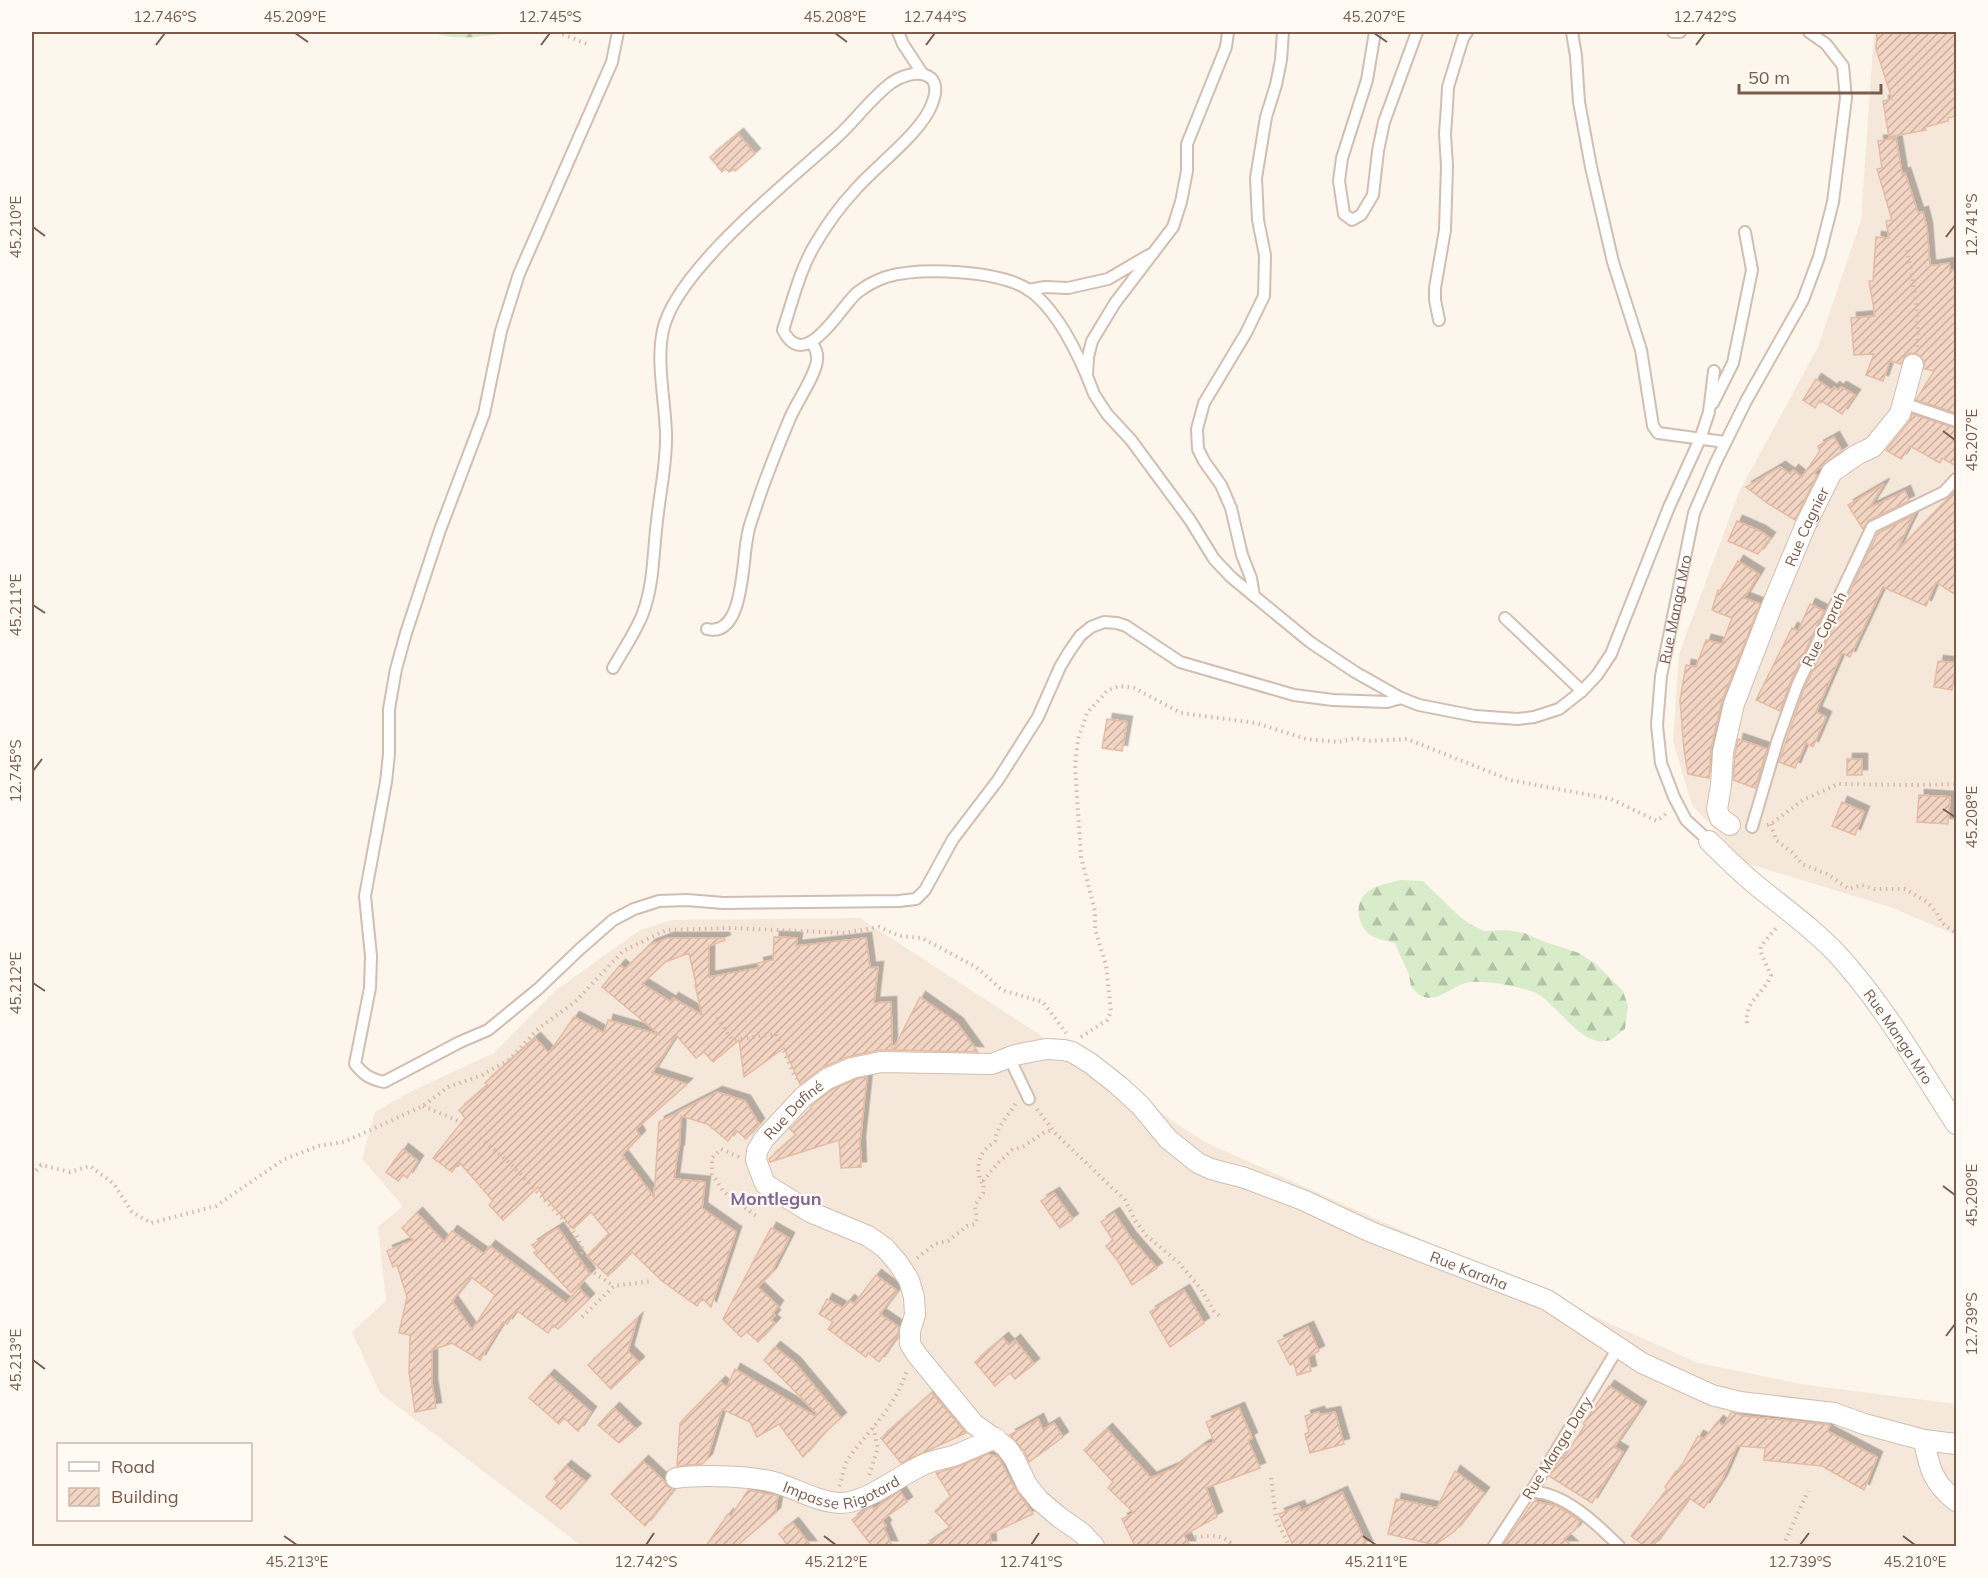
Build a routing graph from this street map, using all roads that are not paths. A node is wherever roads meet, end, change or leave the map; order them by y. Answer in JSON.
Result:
{"nodes":[{"id":1,"x":618,"y":32,"type":"edge"},
{"id":2,"x":898,"y":32,"type":"edge"},
{"id":3,"x":1228,"y":32,"type":"edge"},
{"id":4,"x":1282,"y":32,"type":"edge"},
{"id":5,"x":1375,"y":32,"type":"edge"},
{"id":6,"x":1417,"y":32,"type":"edge"},
{"id":7,"x":1467,"y":32,"type":"edge"},
{"id":8,"x":1572,"y":32,"type":"edge"},
{"id":9,"x":1673,"y":32,"type":"edge"},
{"id":10,"x":1680,"y":32,"type":"edge"},
{"id":11,"x":1809,"y":32,"type":"edge"},
{"id":12,"x":922,"y":74,"type":"junction"},
{"id":13,"x":1745,"y":232,"type":"dead end"},
{"id":14,"x":1155,"y":252,"type":"junction"},
{"id":15,"x":1028,"y":290,"type":"junction"},
{"id":16,"x":1439,"y":320,"type":"dead end"},
{"id":17,"x":812,"y":343,"type":"junction"},
{"id":18,"x":1913,"y":365,"type":"road end"},
{"id":19,"x":1714,"y":371,"type":"dead end"},
{"id":20,"x":1087,"y":376,"type":"junction"},
{"id":21,"x":1902,"y":403,"type":"junction"},
{"id":22,"x":1709,"y":412,"type":"junction"},
{"id":23,"x":1956,"y":421,"type":"edge"},
{"id":24,"x":1700,"y":438,"type":"junction"},
{"id":25,"x":1725,"y":442,"type":"junction"},
{"id":26,"x":1956,"y":479,"type":"edge"},
{"id":27,"x":1254,"y":596,"type":"junction"},
{"id":28,"x":1505,"y":618,"type":"dead end"},
{"id":29,"x":707,"y":628,"type":"dead end"},
{"id":30,"x":613,"y":668,"type":"dead end"},
{"id":31,"x":1582,"y":691,"type":"junction"},
{"id":32,"x":1401,"y":698,"type":"junction"},
{"id":33,"x":1730,"y":825,"type":"dead end"},
{"id":34,"x":1752,"y":827,"type":"road end"},
{"id":35,"x":1709,"y":841,"type":"joint"},
{"id":36,"x":1009,"y":1057,"type":"junction"},
{"id":37,"x":1029,"y":1099,"type":"road end"},
{"id":38,"x":1956,"y":1124,"type":"edge"},
{"id":39,"x":1618,"y":1348,"type":"junction"},
{"id":40,"x":996,"y":1438,"type":"junction"},
{"id":41,"x":1924,"y":1440,"type":"junction"},
{"id":42,"x":1956,"y":1444,"type":"edge"},
{"id":43,"x":676,"y":1478,"type":"dead end"},
{"id":44,"x":1532,"y":1492,"type":"junction"},
{"id":45,"x":1956,"y":1501,"type":"edge"},
{"id":46,"x":1094,"y":1546,"type":"edge"},
{"id":47,"x":1494,"y":1546,"type":"edge"},
{"id":48,"x":1619,"y":1546,"type":"edge"}],
"edges":[{"from":1,"to":32,"type":"lane"},
{"from":2,"to":12,"type":"lane"},
{"from":3,"to":14,"type":"lane"},
{"from":4,"to":27,"type":"lane"},
{"from":5,"to":6,"type":"lane"},
{"from":7,"to":16,"type":"lane"},
{"from":8,"to":24,"type":"lane"},
{"from":9,"to":10,"type":"lane"},
{"from":11,"to":25,"type":"lane","name":"Rue Manga Mro"},
{"from":12,"to":17,"type":"lane"},
{"from":12,"to":30,"type":"lane"},
{"from":13,"to":22,"type":"lane"},
{"from":14,"to":15,"type":"lane"},
{"from":14,"to":20,"type":"lane"},
{"from":15,"to":17,"type":"lane"},
{"from":15,"to":20,"type":"lane"},
{"from":17,"to":29,"type":"lane"},
{"from":18,"to":21,"type":"street","name":"Rue Cagnier"},
{"from":19,"to":22,"type":"lane"},
{"from":20,"to":27,"type":"lane"},
{"from":21,"to":23,"type":"lane"},
{"from":21,"to":33,"type":"street","name":"Rue Cagnier"},
{"from":22,"to":24,"type":"lane"},
{"from":24,"to":25,"type":"lane"},
{"from":24,"to":31,"type":"lane"},
{"from":25,"to":35,"type":"lane","name":"Rue Manga Mro"},
{"from":26,"to":34,"type":"lane","name":"Rue Coprah"},
{"from":27,"to":32,"type":"lane"},
{"from":28,"to":31,"type":"lane"},
{"from":31,"to":32,"type":"lane"},
{"from":35,"to":38,"type":"street","name":"Rue Manga Mro"},
{"from":36,"to":37,"type":"lane"},
{"from":36,"to":39,"type":"street","name":"Rue Karaha"},
{"from":36,"to":40,"type":"street","name":"Rue Dafiné"},
{"from":39,"to":41,"type":"street","name":"Rue Karaha"},
{"from":39,"to":44,"type":"lane","name":"Rue Manga Dary"},
{"from":40,"to":43,"type":"street","name":"Impasse Rigotard"},
{"from":40,"to":46,"type":"street"},
{"from":41,"to":42,"type":"street","name":"Rue Karaha"},
{"from":41,"to":45,"type":"street"},
{"from":44,"to":47,"type":"lane","name":"Rue Manga Dary"},
{"from":44,"to":48,"type":"lane"}]}
